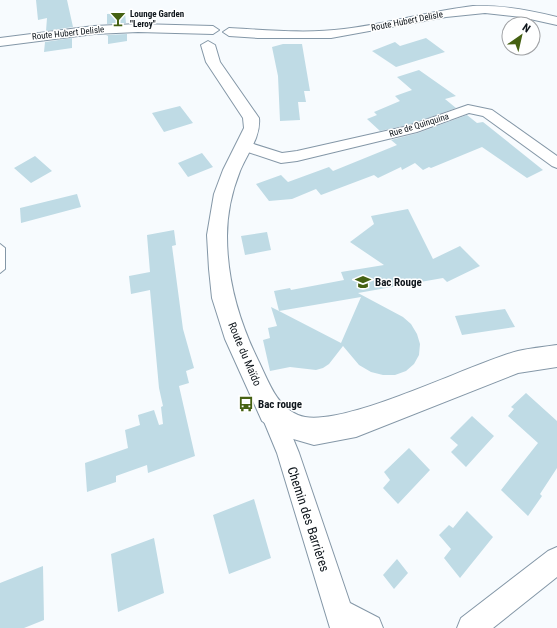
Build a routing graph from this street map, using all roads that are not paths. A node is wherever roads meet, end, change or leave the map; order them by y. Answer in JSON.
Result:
{"nodes":[{"id":1,"x":557,"y":21,"type":"edge"},
{"id":2,"x":0,"y":42,"type":"edge"},
{"id":3,"x":218,"y":42,"type":"junction"},
{"id":4,"x":244,"y":146,"type":"junction"},
{"id":5,"x":557,"y":163,"type":"edge"},
{"id":6,"x":0,"y":248,"type":"edge"},
{"id":7,"x":0,"y":269,"type":"edge"},
{"id":8,"x":557,"y":356,"type":"edge"},
{"id":9,"x":270,"y":412,"type":"junction"},
{"id":10,"x":557,"y":560,"type":"edge"},
{"id":11,"x":341,"y":620,"type":"edge"},
{"id":12,"x":369,"y":628,"type":"edge"},
{"id":13,"x":471,"y":628,"type":"edge"}],
"edges":[{"from":1,"to":3,"type":"main road","name":"Route Hubert Delisle"},
{"from":2,"to":3,"type":"main road","name":"Route Hubert Delisle"},
{"from":3,"to":4,"type":"main road","name":"Route du Maïdo"},
{"from":4,"to":5,"type":"street","name":"Rue de Quinquina"},
{"from":4,"to":9,"type":"main road","name":"Route du Maïdo"},
{"from":6,"to":7,"type":"lane"},
{"from":8,"to":9,"type":"main road"},
{"from":9,"to":11,"type":"street","name":"Chemin des Barrières"},
{"from":10,"to":13,"type":"street"},
{"from":11,"to":12,"type":"street"}]}
